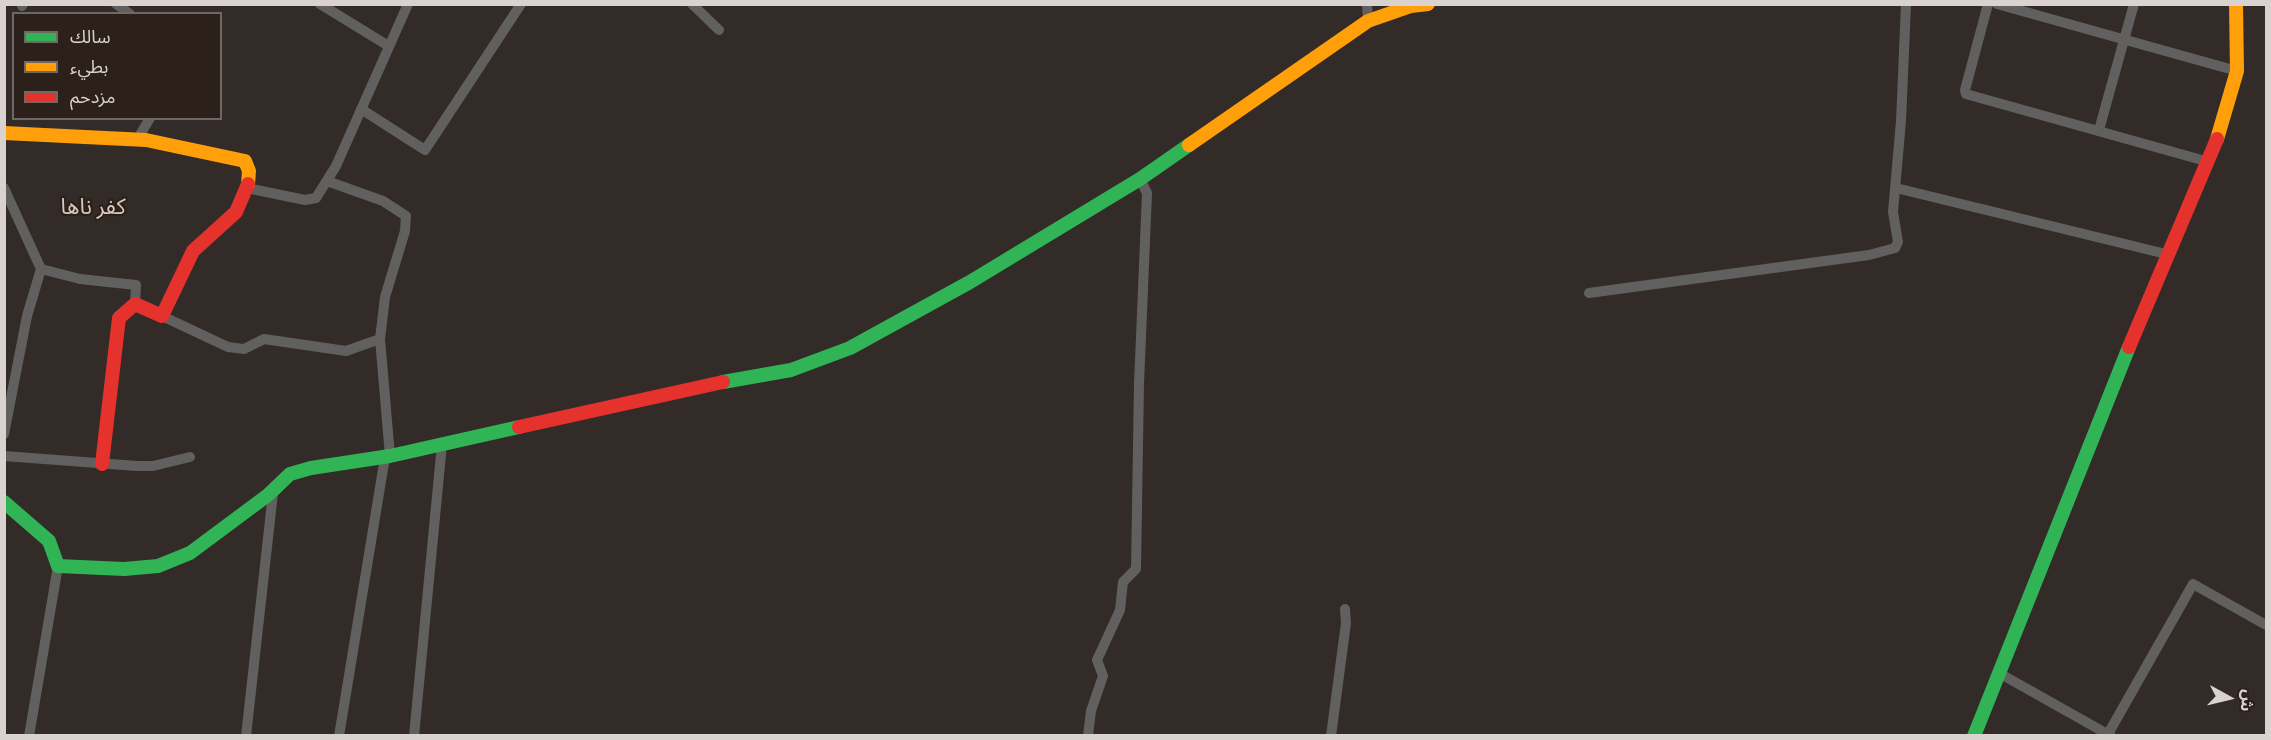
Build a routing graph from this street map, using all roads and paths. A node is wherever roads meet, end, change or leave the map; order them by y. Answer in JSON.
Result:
{"nodes":[{"id":1,"x":320,"y":4,"type":"edge"},
{"id":2,"x":408,"y":4,"type":"edge"},
{"id":3,"x":692,"y":4,"type":"edge"},
{"id":4,"x":1367,"y":4,"type":"edge"},
{"id":5,"x":1428,"y":4,"type":"edge"},
{"id":6,"x":1906,"y":4,"type":"edge"},
{"id":7,"x":1988,"y":4,"type":"edge"},
{"id":8,"x":1997,"y":4,"type":"edge"},
{"id":9,"x":2133,"y":4,"type":"edge"},
{"id":10,"x":2236,"y":4,"type":"edge"},
{"id":11,"x":515,"y":6,"type":"edge"},
{"id":12,"x":1368,"y":21,"type":"junction"},
{"id":13,"x":719,"y":30,"type":"dead end"},
{"id":14,"x":2124,"y":40,"type":"junction"},
{"id":15,"x":387,"y":45,"type":"junction"},
{"id":16,"x":2237,"y":71,"type":"junction"},
{"id":17,"x":361,"y":109,"type":"junction"},
{"id":18,"x":149,"y":120,"type":"edge"},
{"id":19,"x":2100,"y":130,"type":"junction"},
{"id":20,"x":4,"y":133,"type":"edge"},
{"id":21,"x":137,"y":140,"type":"junction"},
{"id":22,"x":2209,"y":162,"type":"junction"},
{"id":23,"x":1140,"y":179,"type":"junction"},
{"id":24,"x":327,"y":181,"type":"junction"},
{"id":25,"x":4,"y":188,"type":"edge"},
{"id":26,"x":247,"y":188,"type":"junction"},
{"id":27,"x":1896,"y":188,"type":"junction"},
{"id":28,"x":2166,"y":254,"type":"junction"},
{"id":29,"x":41,"y":269,"type":"junction"},
{"id":30,"x":1589,"y":292,"type":"dead end"},
{"id":31,"x":135,"y":304,"type":"junction"},
{"id":32,"x":162,"y":316,"type":"junction"},
{"id":33,"x":380,"y":339,"type":"junction"},
{"id":34,"x":4,"y":434,"type":"edge"},
{"id":35,"x":442,"y":444,"type":"junction"},
{"id":36,"x":4,"y":456,"type":"edge"},
{"id":37,"x":388,"y":456,"type":"junction"},
{"id":38,"x":190,"y":457,"type":"dead end"},
{"id":39,"x":102,"y":464,"type":"junction"},
{"id":40,"x":290,"y":474,"type":"junction"},
{"id":41,"x":4,"y":502,"type":"edge"},
{"id":42,"x":58,"y":566,"type":"junction"},
{"id":43,"x":1345,"y":609,"type":"dead end"},
{"id":44,"x":2266,"y":625,"type":"edge"},
{"id":45,"x":1999,"y":673,"type":"junction"},
{"id":46,"x":29,"y":735,"type":"edge"},
{"id":47,"x":246,"y":735,"type":"edge"},
{"id":48,"x":339,"y":735,"type":"edge"},
{"id":49,"x":414,"y":735,"type":"edge"},
{"id":50,"x":1088,"y":735,"type":"edge"},
{"id":51,"x":1331,"y":735,"type":"edge"},
{"id":52,"x":1974,"y":735,"type":"edge"},
{"id":53,"x":2109,"y":735,"type":"edge"}],
"edges":[{"from":1,"to":15,"type":"street"},
{"from":2,"to":15,"type":"street"},
{"from":3,"to":13,"type":"street"},
{"from":4,"to":12,"type":"street"},
{"from":5,"to":12,"type":"street"},
{"from":6,"to":27,"type":"street"},
{"from":7,"to":19,"type":"street"},
{"from":8,"to":14,"type":"street"},
{"from":9,"to":14,"type":"street"},
{"from":10,"to":16,"type":"street"},
{"from":11,"to":17,"type":"street"},
{"from":12,"to":23,"type":"street"},
{"from":14,"to":16,"type":"street"},
{"from":14,"to":19,"type":"street"},
{"from":15,"to":17,"type":"street"},
{"from":16,"to":22,"type":"street"},
{"from":17,"to":24,"type":"street"},
{"from":18,"to":21,"type":"street"},
{"from":19,"to":22,"type":"street"},
{"from":20,"to":21,"type":"street"},
{"from":21,"to":26,"type":"street"},
{"from":22,"to":28,"type":"street"},
{"from":23,"to":35,"type":"street"},
{"from":23,"to":50,"type":"street"},
{"from":24,"to":26,"type":"street"},
{"from":24,"to":33,"type":"street"},
{"from":25,"to":29,"type":"street"},
{"from":26,"to":32,"type":"street"},
{"from":27,"to":28,"type":"street"},
{"from":27,"to":30,"type":"street"},
{"from":28,"to":45,"type":"street"},
{"from":29,"to":31,"type":"street"},
{"from":29,"to":34,"type":"street"},
{"from":31,"to":32,"type":"street"},
{"from":31,"to":39,"type":"street"},
{"from":32,"to":33,"type":"street"},
{"from":33,"to":37,"type":"street"},
{"from":35,"to":37,"type":"street"},
{"from":35,"to":49,"type":"street"},
{"from":36,"to":39,"type":"street"},
{"from":37,"to":40,"type":"street"},
{"from":37,"to":48,"type":"street"},
{"from":38,"to":39,"type":"street"},
{"from":40,"to":42,"type":"street"},
{"from":40,"to":47,"type":"street"},
{"from":41,"to":42,"type":"street"},
{"from":42,"to":46,"type":"street"},
{"from":43,"to":51,"type":"street"},
{"from":44,"to":53,"type":"street"},
{"from":45,"to":52,"type":"street"},
{"from":45,"to":53,"type":"street"}]}
